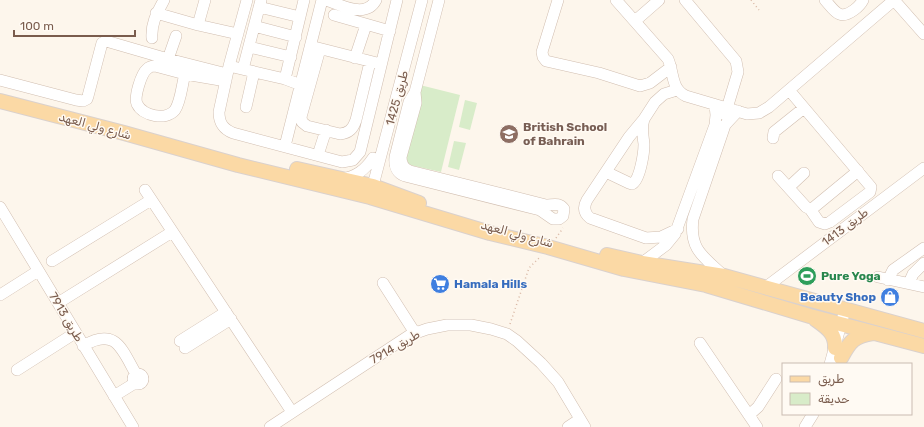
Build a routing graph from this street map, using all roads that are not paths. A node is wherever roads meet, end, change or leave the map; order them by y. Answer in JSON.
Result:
{"nodes":[{"id":1,"x":164,"y":0,"type":"edge"},
{"id":2,"x":205,"y":0,"type":"edge"},
{"id":3,"x":247,"y":0,"type":"edge"},
{"id":4,"x":304,"y":0,"type":"edge"},
{"id":5,"x":322,"y":0,"type":"edge"},
{"id":6,"x":326,"y":0,"type":"edge"},
{"id":7,"x":376,"y":0,"type":"edge"},
{"id":8,"x":397,"y":0,"type":"edge"},
{"id":9,"x":417,"y":0,"type":"edge"},
{"id":10,"x":422,"y":0,"type":"edge"},
{"id":11,"x":440,"y":0,"type":"edge"},
{"id":12,"x":558,"y":0,"type":"edge"},
{"id":13,"x":616,"y":0,"type":"edge"},
{"id":14,"x":659,"y":0,"type":"edge"},
{"id":15,"x":685,"y":0,"type":"edge"},
{"id":16,"x":825,"y":0,"type":"edge"},
{"id":17,"x":863,"y":0,"type":"edge"},
{"id":18,"x":894,"y":0,"type":"edge"},
{"id":19,"x":342,"y":2,"type":"edge"},
{"id":20,"x":260,"y":3,"type":"edge"},
{"id":21,"x":156,"y":12,"type":"junction"},
{"id":22,"x":334,"y":15,"type":"dead end"},
{"id":23,"x":300,"y":17,"type":"junction"},
{"id":24,"x":635,"y":21,"type":"junction"},
{"id":25,"x":198,"y":25,"type":"junction"},
{"id":26,"x":366,"y":25,"type":"junction"},
{"id":27,"x":254,"y":26,"type":"junction"},
{"id":28,"x":390,"y":32,"type":"junction"},
{"id":29,"x":238,"y":34,"type":"junction"},
{"id":30,"x":924,"y":34,"type":"edge"},
{"id":31,"x":176,"y":36,"type":"dead end"},
{"id":32,"x":296,"y":37,"type":"junction"},
{"id":33,"x":152,"y":38,"type":"dead end"},
{"id":34,"x":248,"y":47,"type":"junction"},
{"id":35,"x":315,"y":47,"type":"junction"},
{"id":36,"x":291,"y":57,"type":"junction"},
{"id":37,"x":355,"y":58,"type":"junction"},
{"id":38,"x":168,"y":59,"type":"junction"},
{"id":39,"x":404,"y":60,"type":"junction"},
{"id":40,"x":376,"y":63,"type":"junction"},
{"id":41,"x":422,"y":65,"type":"junction"},
{"id":42,"x":671,"y":67,"type":"junction"},
{"id":43,"x":243,"y":69,"type":"junction"},
{"id":44,"x":254,"y":72,"type":"junction"},
{"id":45,"x":227,"y":73,"type":"junction"},
{"id":46,"x":185,"y":74,"type":"junction"},
{"id":47,"x":400,"y":74,"type":"junction"},
{"id":48,"x":285,"y":79,"type":"junction"},
{"id":49,"x":418,"y":79,"type":"junction"},
{"id":50,"x":0,"y":80,"type":"edge"},
{"id":51,"x":300,"y":85,"type":"junction"},
{"id":52,"x":677,"y":90,"type":"junction"},
{"id":53,"x":789,"y":90,"type":"junction"},
{"id":54,"x":0,"y":101,"type":"edge"},
{"id":55,"x":715,"y":104,"type":"junction"},
{"id":56,"x":246,"y":107,"type":"dead end"},
{"id":57,"x":727,"y":108,"type":"junction"},
{"id":58,"x":804,"y":108,"type":"junction"},
{"id":59,"x":738,"y":111,"type":"junction"},
{"id":60,"x":644,"y":119,"type":"junction"},
{"id":61,"x":326,"y":130,"type":"junction"},
{"id":62,"x":722,"y":134,"type":"junction"},
{"id":63,"x":629,"y":136,"type":"junction"},
{"id":64,"x":773,"y":138,"type":"dead end"},
{"id":65,"x":643,"y":141,"type":"junction"},
{"id":66,"x":285,"y":146,"type":"junction"},
{"id":67,"x":190,"y":152,"type":"junction"},
{"id":68,"x":318,"y":155,"type":"junction"},
{"id":69,"x":373,"y":158,"type":"junction"},
{"id":70,"x":924,"y":168,"type":"edge"},
{"id":71,"x":858,"y":171,"type":"junction"},
{"id":72,"x":606,"y":172,"type":"junction"},
{"id":73,"x":804,"y":173,"type":"dead end"},
{"id":74,"x":778,"y":176,"type":"dead end"},
{"id":75,"x":341,"y":179,"type":"junction"},
{"id":76,"x":788,"y":187,"type":"junction"},
{"id":77,"x":145,"y":190,"type":"dead end"},
{"id":78,"x":368,"y":191,"type":"junction"},
{"id":79,"x":151,"y":200,"type":"junction"},
{"id":80,"x":0,"y":207,"type":"edge"},
{"id":81,"x":547,"y":209,"type":"dead end"},
{"id":82,"x":810,"y":209,"type":"junction"},
{"id":83,"x":688,"y":218,"type":"junction"},
{"id":84,"x":678,"y":229,"type":"junction"},
{"id":85,"x":172,"y":232,"type":"junction"},
{"id":86,"x":924,"y":248,"type":"edge"},
{"id":87,"x":570,"y":250,"type":"junction"},
{"id":88,"x":52,"y":261,"type":"dead end"},
{"id":89,"x":642,"y":263,"type":"junction"},
{"id":90,"x":924,"y":263,"type":"edge"},
{"id":91,"x":38,"y":270,"type":"junction"},
{"id":92,"x":724,"y":276,"type":"junction"},
{"id":93,"x":383,"y":283,"type":"dead end"},
{"id":94,"x":909,"y":283,"type":"junction"},
{"id":95,"x":766,"y":287,"type":"junction"},
{"id":96,"x":924,"y":287,"type":"edge"},
{"id":97,"x":0,"y":295,"type":"edge"},
{"id":98,"x":58,"y":303,"type":"junction"},
{"id":99,"x":850,"y":310,"type":"junction"},
{"id":100,"x":229,"y":316,"type":"junction"},
{"id":101,"x":810,"y":316,"type":"junction"},
{"id":102,"x":846,"y":325,"type":"junction"},
{"id":103,"x":924,"y":330,"type":"edge"},
{"id":104,"x":76,"y":333,"type":"junction"},
{"id":105,"x":415,"y":333,"type":"junction"},
{"id":106,"x":873,"y":333,"type":"junction"},
{"id":107,"x":700,"y":343,"type":"dead end"},
{"id":108,"x":921,"y":344,"type":"edge"},
{"id":109,"x":182,"y":345,"type":"dead end"},
{"id":110,"x":83,"y":346,"type":"junction"},
{"id":111,"x":836,"y":358,"type":"edge"},
{"id":112,"x":17,"y":370,"type":"dead end"},
{"id":113,"x":776,"y":379,"type":"dead end"},
{"id":114,"x":114,"y":396,"type":"junction"},
{"id":115,"x":292,"y":412,"type":"junction"},
{"id":116,"x":749,"y":415,"type":"junction"},
{"id":117,"x":812,"y":415,"type":"edge"},
{"id":118,"x":583,"y":423,"type":"edge"},
{"id":119,"x":133,"y":427,"type":"edge"},
{"id":120,"x":270,"y":427,"type":"edge"},
{"id":121,"x":568,"y":427,"type":"edge"},
{"id":122,"x":757,"y":427,"type":"edge"},
{"id":123,"x":805,"y":427,"type":"edge"}],
"edges":[{"from":1,"to":21,"type":"street"},
{"from":2,"to":25,"type":"street"},
{"from":3,"to":29,"type":"street"},
{"from":4,"to":23,"type":"street"},
{"from":5,"to":35,"type":"street"},
{"from":6,"to":19,"type":"street"},
{"from":7,"to":19,"type":"street"},
{"from":8,"to":28,"type":"street"},
{"from":9,"to":39,"type":"street","name":"طريق 1425"},
{"from":10,"to":39,"type":"street","name":"طريق 1425"},
{"from":11,"to":41,"type":"street"},
{"from":12,"to":42,"type":"street"},
{"from":13,"to":24,"type":"street"},
{"from":14,"to":24,"type":"street"},
{"from":15,"to":57,"type":"street"},
{"from":16,"to":17,"type":"street"},
{"from":18,"to":30,"type":"street"},
{"from":18,"to":53,"type":"street"},
{"from":20,"to":23,"type":"street"},
{"from":20,"to":27,"type":"street"},
{"from":21,"to":25,"type":"street"},
{"from":21,"to":33,"type":"street"},
{"from":22,"to":26,"type":"street"},
{"from":23,"to":32,"type":"street"},
{"from":24,"to":42,"type":"street"},
{"from":25,"to":29,"type":"street"},
{"from":26,"to":28,"type":"street"},
{"from":26,"to":37,"type":"street"},
{"from":27,"to":32,"type":"street"},
{"from":27,"to":34,"type":"street"},
{"from":28,"to":40,"type":"street"},
{"from":29,"to":45,"type":"street"},
{"from":31,"to":38,"type":"street"},
{"from":32,"to":36,"type":"street"},
{"from":34,"to":36,"type":"street"},
{"from":34,"to":43,"type":"street"},
{"from":35,"to":37,"type":"street"},
{"from":35,"to":51,"type":"street"},
{"from":35,"to":61,"type":"street"},
{"from":36,"to":48,"type":"street"},
{"from":37,"to":40,"type":"street"},
{"from":38,"to":45,"type":"street"},
{"from":38,"to":50,"type":"street"},
{"from":39,"to":41,"type":"street"},
{"from":39,"to":47,"type":"street","name":"طريق 1425"},
{"from":40,"to":61,"type":"street"},
{"from":40,"to":68,"type":"street"},
{"from":41,"to":49,"type":"street"},
{"from":42,"to":52,"type":"street"},
{"from":43,"to":44,"type":"street"},
{"from":43,"to":45,"type":"street"},
{"from":44,"to":48,"type":"street"},
{"from":44,"to":56,"type":"street"},
{"from":45,"to":46,"type":"street"},
{"from":45,"to":66,"type":"street"},
{"from":46,"to":46,"type":"street"},
{"from":47,"to":49,"type":"street"},
{"from":47,"to":69,"type":"street","name":"طريق 1425"},
{"from":47,"to":78,"type":"street","name":"طريق 1425"},
{"from":48,"to":51,"type":"street"},
{"from":49,"to":81,"type":"street"},
{"from":51,"to":66,"type":"street"},
{"from":52,"to":55,"type":"street"},
{"from":52,"to":60,"type":"street"},
{"from":53,"to":58,"type":"street"},
{"from":53,"to":59,"type":"street"},
{"from":54,"to":67,"type":"main road","name":"شارع ولي العهد"},
{"from":55,"to":57,"type":"street"},
{"from":55,"to":83,"type":"street"},
{"from":57,"to":59,"type":"street"},
{"from":57,"to":62,"type":"street"},
{"from":58,"to":64,"type":"street"},
{"from":58,"to":71,"type":"street"},
{"from":59,"to":62,"type":"street"},
{"from":60,"to":63,"type":"street"},
{"from":60,"to":65,"type":"street"},
{"from":61,"to":68,"type":"street"},
{"from":62,"to":83,"type":"street"},
{"from":63,"to":65,"type":"street"},
{"from":63,"to":72,"type":"street"},
{"from":65,"to":72,"type":"street"},
{"from":66,"to":68,"type":"street"},
{"from":67,"to":75,"type":"main road","name":"شارع ولي العهد"},
{"from":67,"to":78,"type":"main road","name":"شارع ولي العهد"},
{"from":69,"to":75,"type":"street"},
{"from":69,"to":78,"type":"street","name":"طريق 1425"},
{"from":70,"to":95,"type":"street","name":"طريق 1413"},
{"from":71,"to":82,"type":"street"},
{"from":71,"to":82,"type":"street"},
{"from":72,"to":84,"type":"street"},
{"from":73,"to":76,"type":"street"},
{"from":74,"to":76,"type":"street"},
{"from":75,"to":78,"type":"main road","name":"شارع ولي العهد"},
{"from":76,"to":82,"type":"street"},
{"from":77,"to":79,"type":"street"},
{"from":78,"to":87,"type":"main road","name":"شارع ولي العهد"},
{"from":79,"to":85,"type":"street"},
{"from":79,"to":88,"type":"street"},
{"from":80,"to":91,"type":"street","name":"طريق 7913"},
{"from":83,"to":84,"type":"street"},
{"from":83,"to":92,"type":"street"},
{"from":84,"to":89,"type":"street"},
{"from":85,"to":98,"type":"street"},
{"from":85,"to":100,"type":"street"},
{"from":86,"to":94,"type":"street"},
{"from":87,"to":89,"type":"main road","name":"شارع ولي العهد"},
{"from":87,"to":101,"type":"main road","name":"شارع ولي العهد"},
{"from":89,"to":92,"type":"main road","name":"شارع ولي العهد"},
{"from":90,"to":94,"type":"street"},
{"from":91,"to":97,"type":"street"},
{"from":91,"to":98,"type":"street","name":"طريق 7913"},
{"from":92,"to":95,"type":"main road","name":"شارع ولي العهد"},
{"from":93,"to":105,"type":"street"},
{"from":94,"to":96,"type":"street"},
{"from":95,"to":99,"type":"main road","name":"شارع ولي العهد"},
{"from":98,"to":104,"type":"street","name":"طريق 7913"},
{"from":99,"to":102,"type":"street"},
{"from":99,"to":103,"type":"main road","name":"شارع ولي العهد"},
{"from":100,"to":109,"type":"street"},
{"from":100,"to":115,"type":"street"},
{"from":101,"to":102,"type":"main road","name":"شارع ولي العهد"},
{"from":101,"to":111,"type":"main road"},
{"from":102,"to":106,"type":"main road","name":"شارع ولي العهد"},
{"from":102,"to":111,"type":"street"},
{"from":104,"to":110,"type":"street","name":"طريق 7913"},
{"from":104,"to":112,"type":"street"},
{"from":105,"to":115,"type":"street","name":"طريق 7914"},
{"from":105,"to":118,"type":"street","name":"طريق 7914"},
{"from":106,"to":108,"type":"main road","name":"شارع ولي العهد"},
{"from":106,"to":111,"type":"main road"},
{"from":107,"to":116,"type":"street"},
{"from":110,"to":114,"type":"street","name":"طريق 7913"},
{"from":110,"to":114,"type":"street"},
{"from":113,"to":116,"type":"street"},
{"from":114,"to":119,"type":"street","name":"طريق 7913"},
{"from":115,"to":120,"type":"street","name":"طريق 7914"},
{"from":116,"to":122,"type":"street"},
{"from":117,"to":123,"type":"street"},
{"from":118,"to":121,"type":"street"}]}
